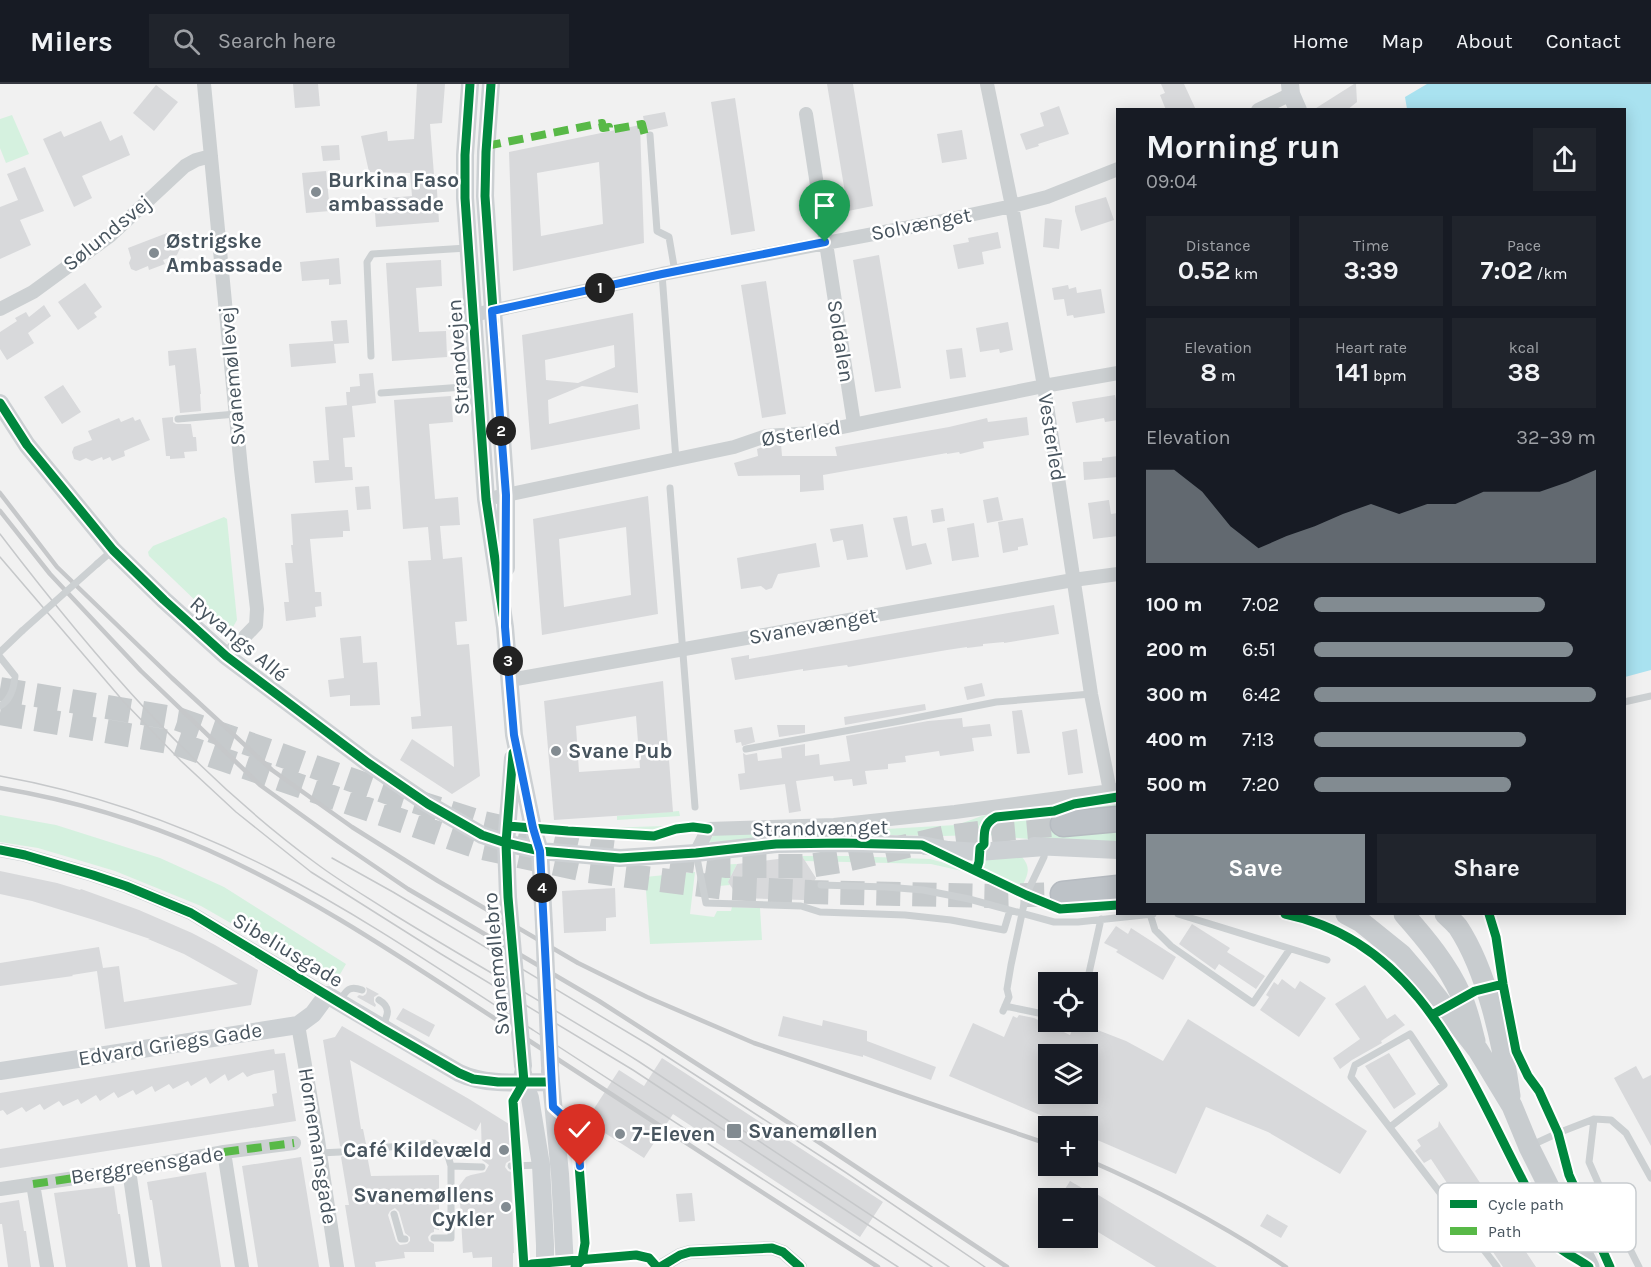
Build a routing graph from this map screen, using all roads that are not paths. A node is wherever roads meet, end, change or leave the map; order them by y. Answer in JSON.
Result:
{"nodes":[{"id":1,"x":204,"y":84,"type":"edge"},
{"id":2,"x":470,"y":84,"type":"edge"},
{"id":3,"x":491,"y":84,"type":"edge"},
{"id":4,"x":987,"y":84,"type":"edge"},
{"id":5,"x":1290,"y":93,"type":"edge"},
{"id":6,"x":1262,"y":108,"type":"edge"},
{"id":7,"x":806,"y":114,"type":"dead end"},
{"id":8,"x":650,"y":135,"type":"dead end"},
{"id":9,"x":212,"y":156,"type":"junction"},
{"id":10,"x":1116,"y":170,"type":"edge"},
{"id":11,"x":1012,"y":206,"type":"junction"},
{"id":12,"x":825,"y":242,"type":"junction"},
{"id":13,"x":468,"y":248,"type":"junction"},
{"id":14,"x":669,"y":273,"type":"junction"},
{"id":15,"x":0,"y":309,"type":"edge"},
{"id":16,"x":492,"y":311,"type":"junction"},
{"id":17,"x":473,"y":315,"type":"junction"},
{"id":18,"x":371,"y":356,"type":"dead end"},
{"id":19,"x":1116,"y":373,"type":"edge"},
{"id":20,"x":478,"y":386,"type":"junction"},
{"id":21,"x":1044,"y":386,"type":"junction"},
{"id":22,"x":381,"y":393,"type":"dead end"},
{"id":23,"x":0,"y":403,"type":"edge"},
{"id":24,"x":236,"y":414,"type":"junction"},
{"id":25,"x":178,"y":419,"type":"dead end"},
{"id":26,"x":854,"y":424,"type":"junction"},
{"id":27,"x":676,"y":460,"type":"junction"},
{"id":28,"x":670,"y":488,"type":"dead end"},
{"id":29,"x":506,"y":495,"type":"junction"},
{"id":30,"x":486,"y":499,"type":"junction"},
{"id":31,"x":113,"y":550,"type":"junction"},
{"id":32,"x":1116,"y":574,"type":"edge"},
{"id":33,"x":1073,"y":580,"type":"junction"},
{"id":34,"x":505,"y":627,"type":"junction"},
{"id":35,"x":682,"y":649,"type":"junction"},
{"id":36,"x":0,"y":651,"type":"edge"},
{"id":37,"x":226,"y":656,"type":"junction"},
{"id":38,"x":0,"y":657,"type":"edge"},
{"id":39,"x":510,"y":680,"type":"junction"},
{"id":40,"x":1091,"y":694,"type":"junction"},
{"id":41,"x":1651,"y":696,"type":"edge"},
{"id":42,"x":1626,"y":702,"type":"edge"},
{"id":43,"x":0,"y":706,"type":"edge"},
{"id":44,"x":514,"y":735,"type":"junction"},
{"id":45,"x":746,"y":749,"type":"dead end"},
{"id":46,"x":1114,"y":791,"type":"edge"},
{"id":47,"x":695,"y":807,"type":"dead end"},
{"id":48,"x":1116,"y":819,"type":"edge"},
{"id":49,"x":1063,"y":824,"type":"tunnel mouth"},
{"id":50,"x":506,"y":843,"type":"junction"},
{"id":51,"x":1045,"y":847,"type":"junction"},
{"id":52,"x":0,"y":850,"type":"edge"},
{"id":53,"x":1116,"y":850,"type":"edge"},
{"id":54,"x":540,"y":851,"type":"junction"},
{"id":55,"x":696,"y":853,"type":"junction"},
{"id":56,"x":821,"y":885,"type":"dead end"},
{"id":57,"x":1116,"y":888,"type":"edge"},
{"id":58,"x":1063,"y":894,"type":"tunnel mouth"},
{"id":59,"x":1010,"y":910,"type":"junction"},
{"id":60,"x":1022,"y":913,"type":"junction"},
{"id":61,"x":1142,"y":915,"type":"edge"},
{"id":62,"x":1152,"y":915,"type":"edge"},
{"id":63,"x":1181,"y":915,"type":"edge"},
{"id":64,"x":1348,"y":915,"type":"edge"},
{"id":65,"x":1405,"y":915,"type":"edge"},
{"id":66,"x":1451,"y":918,"type":"edge"},
{"id":67,"x":1101,"y":919,"type":"junction"},
{"id":68,"x":1290,"y":949,"type":"junction"},
{"id":69,"x":1474,"y":959,"type":"junction"},
{"id":70,"x":1327,"y":960,"type":"dead end"},
{"id":71,"x":1089,"y":972,"type":"edge"},
{"id":72,"x":1451,"y":974,"type":"junction"},
{"id":73,"x":1425,"y":982,"type":"junction"},
{"id":74,"x":362,"y":990,"type":"dead end"},
{"id":75,"x":333,"y":999,"type":"junction"},
{"id":76,"x":379,"y":1000,"type":"dead end"},
{"id":77,"x":1038,"y":1013,"type":"edge"},
{"id":78,"x":298,"y":1025,"type":"junction"},
{"id":79,"x":381,"y":1028,"type":"junction"},
{"id":80,"x":1478,"y":1050,"type":"junction"},
{"id":81,"x":0,"y":1071,"type":"edge"},
{"id":82,"x":523,"y":1074,"type":"junction"},
{"id":83,"x":550,"y":1074,"type":"junction"},
{"id":84,"x":1512,"y":1106,"type":"junction"},
{"id":85,"x":1594,"y":1119,"type":"junction"},
{"id":86,"x":1390,"y":1127,"type":"junction"},
{"id":87,"x":294,"y":1143,"type":"dead end"},
{"id":88,"x":1529,"y":1147,"type":"junction"},
{"id":89,"x":366,"y":1149,"type":"dead end"},
{"id":90,"x":224,"y":1152,"type":"junction"},
{"id":91,"x":340,"y":1152,"type":"dead end"},
{"id":92,"x":320,"y":1153,"type":"junction"},
{"id":93,"x":541,"y":1165,"type":"junction"},
{"id":94,"x":451,"y":1166,"type":"junction"},
{"id":95,"x":511,"y":1166,"type":"dead end"},
{"id":96,"x":482,"y":1167,"type":"dead end"},
{"id":97,"x":129,"y":1170,"type":"junction"},
{"id":98,"x":1651,"y":1178,"type":"edge"},
{"id":99,"x":1547,"y":1183,"type":"edge"},
{"id":100,"x":1598,"y":1183,"type":"edge"},
{"id":101,"x":33,"y":1184,"type":"junction"},
{"id":102,"x":0,"y":1189,"type":"edge"},
{"id":103,"x":1438,"y":1190,"type":"edge"},
{"id":104,"x":394,"y":1214,"type":"dead end"},
{"id":105,"x":434,"y":1238,"type":"dead end"},
{"id":106,"x":405,"y":1239,"type":"dead end"},
{"id":107,"x":1486,"y":1252,"type":"edge"},
{"id":108,"x":1581,"y":1252,"type":"edge"},
{"id":109,"x":1632,"y":1252,"type":"edge"},
{"id":110,"x":47,"y":1267,"type":"edge"},
{"id":111,"x":143,"y":1267,"type":"edge"},
{"id":112,"x":242,"y":1267,"type":"edge"},
{"id":113,"x":337,"y":1267,"type":"edge"},
{"id":114,"x":544,"y":1267,"type":"edge"},
{"id":115,"x":565,"y":1267,"type":"edge"},
{"id":116,"x":660,"y":1267,"type":"edge"},
{"id":117,"x":800,"y":1267,"type":"edge"},
{"id":118,"x":1497,"y":1267,"type":"edge"},
{"id":119,"x":1588,"y":1267,"type":"edge"},
{"id":120,"x":1639,"y":1267,"type":"edge"}],
"edges":[{"from":1,"to":9,"type":"street","name":"Svanemøllevej"},
{"from":2,"to":13,"type":"street","name":"Strandvejen"},
{"from":3,"to":16,"type":"street","name":"Strandvejen"},
{"from":4,"to":11,"type":"street","name":"Vesterled"},
{"from":5,"to":6,"type":"street"},
{"from":7,"to":12,"type":"street","name":"Soldalen"},
{"from":8,"to":14,"type":"lane"},
{"from":9,"to":15,"type":"street","name":"Sølundsvej"},
{"from":9,"to":24,"type":"street","name":"Svanemøllevej"},
{"from":10,"to":11,"type":"street","name":"Solvænget"},
{"from":11,"to":12,"type":"street","name":"Solvænget"},
{"from":11,"to":21,"type":"street","name":"Vesterled"},
{"from":12,"to":14,"type":"street","name":"Solvænget"},
{"from":12,"to":26,"type":"street","name":"Soldalen"},
{"from":13,"to":17,"type":"street","name":"Strandvejen"},
{"from":13,"to":18,"type":"lane"},
{"from":14,"to":16,"type":"street","name":"Solvænget"},
{"from":14,"to":27,"type":"lane"},
{"from":16,"to":17,"type":"street","name":"Solvænget"},
{"from":16,"to":29,"type":"street","name":"Strandvejen"},
{"from":17,"to":20,"type":"street","name":"Strandvejen"},
{"from":19,"to":21,"type":"street","name":"Østerled"},
{"from":20,"to":22,"type":"lane"},
{"from":20,"to":30,"type":"street","name":"Strandvejen"},
{"from":21,"to":26,"type":"street","name":"Østerled"},
{"from":21,"to":33,"type":"street","name":"Vesterled"},
{"from":23,"to":31,"type":"street","name":"Ryvangs Allé"},
{"from":24,"to":25,"type":"lane"},
{"from":24,"to":37,"type":"street","name":"Svanemøllevej"},
{"from":26,"to":27,"type":"street","name":"Østerled"},
{"from":27,"to":29,"type":"street","name":"Østerled"},
{"from":28,"to":35,"type":"lane"},
{"from":29,"to":30,"type":"street","name":"Østerled"},
{"from":29,"to":34,"type":"street","name":"Strandvejen"},
{"from":30,"to":34,"type":"street","name":"Strandvejen"},
{"from":31,"to":36,"type":"lane","bridge":true},
{"from":31,"to":37,"type":"street","name":"Ryvangs Allé"},
{"from":32,"to":33,"type":"street","name":"Svanevænget"},
{"from":33,"to":35,"type":"street","name":"Svanevænget"},
{"from":33,"to":40,"type":"street","name":"Vesterled"},
{"from":34,"to":39,"type":"street","name":"Strandvejen"},
{"from":35,"to":39,"type":"street","name":"Svanevænget"},
{"from":35,"to":47,"type":"lane"},
{"from":37,"to":50,"type":"street","name":"Ryvangs Allé"},
{"from":38,"to":43,"type":"lane"},
{"from":39,"to":44,"type":"street","name":"Strandvejen"},
{"from":40,"to":45,"type":"lane"},
{"from":40,"to":46,"type":"street","name":"Vesterled"},
{"from":41,"to":42,"type":"lane"},
{"from":44,"to":50,"type":"street","name":"Strandvejen"},
{"from":44,"to":54,"type":"street","name":"Strandvejen"},
{"from":46,"to":55,"type":"street","name":"Strandvænget"},
{"from":48,"to":49,"type":"highway"},
{"from":50,"to":54,"type":"street","name":"Ryvangs Allé"},
{"from":50,"to":82,"type":"street","name":"Svanemøllebro","bridge":true},
{"from":51,"to":53,"type":"street","name":"Strandvænget"},
{"from":51,"to":55,"type":"street","name":"Strandvænget"},
{"from":51,"to":60,"type":"lane"},
{"from":52,"to":75,"type":"street","name":"Sibeliusgade"},
{"from":54,"to":55,"type":"street","name":"Strandvænget"},
{"from":54,"to":83,"type":"street","bridge":true},
{"from":55,"to":59,"type":"lane"},
{"from":56,"to":59,"type":"lane"},
{"from":57,"to":58,"type":"highway"},
{"from":59,"to":60,"type":"lane"},
{"from":60,"to":67,"type":"lane"},
{"from":60,"to":77,"type":"lane"},
{"from":61,"to":67,"type":"lane"},
{"from":62,"to":68,"type":"lane"},
{"from":63,"to":68,"type":"lane"},
{"from":64,"to":73,"type":"main road"},
{"from":65,"to":72,"type":"main road"},
{"from":66,"to":69,"type":"main road"},
{"from":67,"to":71,"type":"lane"},
{"from":68,"to":70,"type":"lane"},
{"from":69,"to":72,"type":"main road"},
{"from":69,"to":84,"type":"main road"},
{"from":72,"to":73,"type":"main road"},
{"from":72,"to":80,"type":"main road"},
{"from":73,"to":80,"type":"main road"},
{"from":74,"to":75,"type":"lane"},
{"from":75,"to":78,"type":"street"},
{"from":75,"to":79,"type":"street","name":"Sibeliusgade"},
{"from":76,"to":79,"type":"lane"},
{"from":78,"to":81,"type":"street","name":"Edvard Griegs Gade"},
{"from":78,"to":92,"type":"street","name":"Hornemansgade"},
{"from":79,"to":82,"type":"street","name":"Sibeliusgade"},
{"from":80,"to":84,"type":"main road"},
{"from":82,"to":83,"type":"street","name":"Sibeliusgade"},
{"from":82,"to":93,"type":"street","name":"Svanemøllebro"},
{"from":83,"to":115,"type":"street"},
{"from":84,"to":88,"type":"main road"},
{"from":85,"to":88,"type":"lane"},
{"from":85,"to":98,"type":"lane"},
{"from":85,"to":100,"type":"lane"},
{"from":86,"to":86,"type":"lane"},
{"from":86,"to":103,"type":"lane"},
{"from":87,"to":90,"type":"street","name":"Berggreensgade"},
{"from":88,"to":99,"type":"main road"},
{"from":89,"to":94,"type":"lane"},
{"from":90,"to":97,"type":"street","name":"Berggreensgade"},
{"from":90,"to":112,"type":"street"},
{"from":91,"to":92,"type":"lane"},
{"from":92,"to":113,"type":"street","name":"Hornemansgade"},
{"from":93,"to":95,"type":"lane"},
{"from":93,"to":114,"type":"street","name":"Svanemøllebro"},
{"from":94,"to":96,"type":"lane"},
{"from":94,"to":105,"type":"lane"},
{"from":97,"to":101,"type":"street","name":"Berggreensgade"},
{"from":97,"to":111,"type":"street"},
{"from":101,"to":102,"type":"street","name":"Berggreensgade"},
{"from":101,"to":110,"type":"street"},
{"from":104,"to":106,"type":"lane"},
{"from":107,"to":118,"type":"lane"},
{"from":108,"to":119,"type":"main road"},
{"from":109,"to":120,"type":"lane"},
{"from":116,"to":117,"type":"street"}]}
